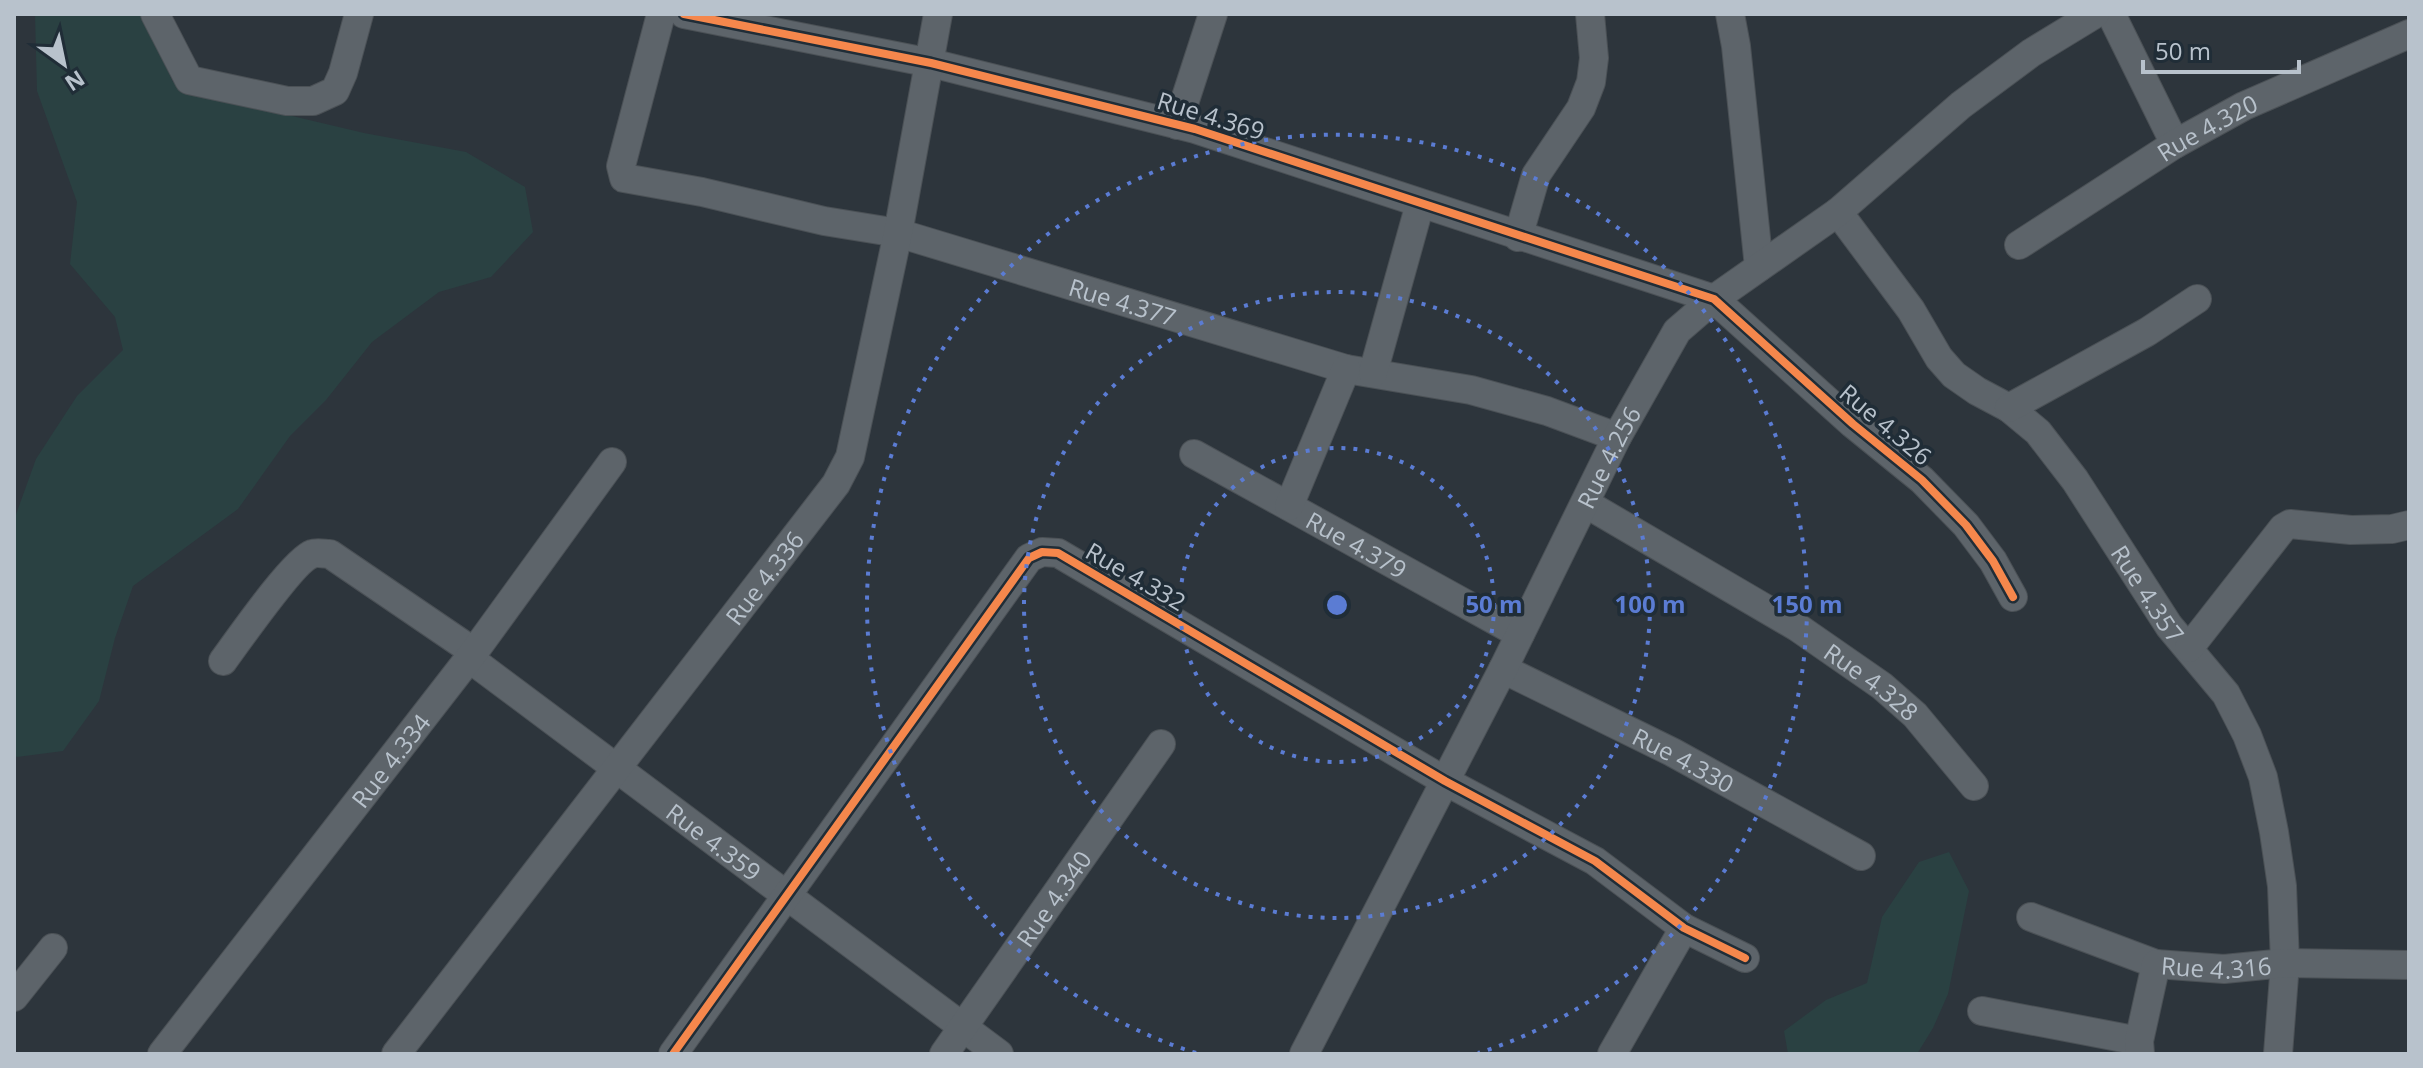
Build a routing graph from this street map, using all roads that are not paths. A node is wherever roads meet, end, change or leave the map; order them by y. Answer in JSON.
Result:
{"nodes":[{"id":1,"x":155,"y":14,"type":"edge"},
{"id":2,"x":359,"y":14,"type":"edge"},
{"id":3,"x":661,"y":14,"type":"edge"},
{"id":4,"x":684,"y":14,"type":"edge"},
{"id":5,"x":938,"y":14,"type":"edge"},
{"id":6,"x":1213,"y":14,"type":"edge"},
{"id":7,"x":1590,"y":14,"type":"edge"},
{"id":8,"x":1730,"y":14,"type":"edge"},
{"id":9,"x":2095,"y":14,"type":"edge"},
{"id":10,"x":2111,"y":14,"type":"edge"},
{"id":11,"x":2409,"y":34,"type":"edge"},
{"id":12,"x":931,"y":63,"type":"junction"},
{"id":13,"x":1177,"y":125,"type":"junction"},
{"id":14,"x":2175,"y":144,"type":"junction"},
{"id":15,"x":1420,"y":204,"type":"junction"},
{"id":16,"x":1838,"y":212,"type":"junction"},
{"id":17,"x":898,"y":233,"type":"junction"},
{"id":18,"x":1518,"y":237,"type":"junction"},
{"id":19,"x":2019,"y":245,"type":"dead end"},
{"id":20,"x":1759,"y":267,"type":"junction"},
{"id":21,"x":1714,"y":299,"type":"junction"},
{"id":22,"x":2197,"y":299,"type":"dead end"},
{"id":23,"x":1360,"y":371,"type":"junction"},
{"id":24,"x":2009,"y":408,"type":"junction"},
{"id":25,"x":1617,"y":437,"type":"junction"},
{"id":26,"x":1194,"y":454,"type":"dead end"},
{"id":27,"x":612,"y":462,"type":"dead end"},
{"id":28,"x":1585,"y":503,"type":"junction"},
{"id":29,"x":1289,"y":506,"type":"junction"},
{"id":30,"x":2409,"y":525,"type":"edge"},
{"id":31,"x":2013,"y":597,"type":"dead end"},
{"id":32,"x":1520,"y":634,"type":"junction"},
{"id":33,"x":2189,"y":648,"type":"junction"},
{"id":34,"x":472,"y":655,"type":"junction"},
{"id":35,"x":223,"y":661,"type":"dead end"},
{"id":36,"x":1503,"y":669,"type":"junction"},
{"id":37,"x":1161,"y":744,"type":"dead end"},
{"id":38,"x":617,"y":768,"type":"junction"},
{"id":39,"x":1445,"y":781,"type":"junction"},
{"id":40,"x":1974,"y":786,"type":"dead end"},
{"id":41,"x":1861,"y":856,"type":"dead end"},
{"id":42,"x":787,"y":895,"type":"junction"},
{"id":43,"x":2031,"y":917,"type":"dead end"},
{"id":44,"x":1684,"y":928,"type":"junction"},
{"id":45,"x":53,"y":948,"type":"dead end"},
{"id":46,"x":1745,"y":958,"type":"dead end"},
{"id":47,"x":2285,"y":963,"type":"junction"},
{"id":48,"x":2156,"y":964,"type":"junction"},
{"id":49,"x":2409,"y":965,"type":"edge"},
{"id":50,"x":14,"y":997,"type":"edge"},
{"id":51,"x":1982,"y":1011,"type":"dead end"},
{"id":52,"x":964,"y":1028,"type":"junction"},
{"id":53,"x":2140,"y":1048,"type":"edge"},
{"id":54,"x":162,"y":1054,"type":"edge"},
{"id":55,"x":396,"y":1054,"type":"edge"},
{"id":56,"x":673,"y":1054,"type":"edge"},
{"id":57,"x":944,"y":1054,"type":"edge"},
{"id":58,"x":999,"y":1054,"type":"edge"},
{"id":59,"x":1304,"y":1054,"type":"edge"},
{"id":60,"x":1612,"y":1054,"type":"edge"},
{"id":61,"x":2278,"y":1054,"type":"edge"}],
"edges":[{"from":1,"to":2,"type":"street"},
{"from":3,"to":17,"type":"street","name":"Rue 4.377"},
{"from":4,"to":12,"type":"street","name":"Rue 4.369"},
{"from":5,"to":12,"type":"street","name":"Rue 4.336"},
{"from":6,"to":13,"type":"street"},
{"from":7,"to":18,"type":"street"},
{"from":8,"to":20,"type":"street"},
{"from":9,"to":16,"type":"street","name":"Rue 4.256"},
{"from":10,"to":14,"type":"street"},
{"from":11,"to":14,"type":"street","name":"Rue 4.320"},
{"from":12,"to":13,"type":"street","name":"Rue 4.369"},
{"from":12,"to":17,"type":"street","name":"Rue 4.336"},
{"from":13,"to":15,"type":"street","name":"Rue 4.369"},
{"from":14,"to":19,"type":"street","name":"Rue 4.320"},
{"from":15,"to":18,"type":"street","name":"Rue 4.369"},
{"from":15,"to":23,"type":"street"},
{"from":16,"to":20,"type":"street","name":"Rue 4.256"},
{"from":16,"to":24,"type":"street","name":"Rue 4.357"},
{"from":17,"to":23,"type":"street","name":"Rue 4.377"},
{"from":17,"to":38,"type":"street","name":"Rue 4.336"},
{"from":18,"to":21,"type":"street","name":"Rue 4.369"},
{"from":20,"to":21,"type":"street","name":"Rue 4.256"},
{"from":21,"to":25,"type":"street","name":"Rue 4.256"},
{"from":21,"to":31,"type":"street","name":"Rue 4.326"},
{"from":22,"to":24,"type":"street"},
{"from":23,"to":25,"type":"street","name":"Rue 4.377"},
{"from":23,"to":29,"type":"street"},
{"from":24,"to":33,"type":"street","name":"Rue 4.357"},
{"from":25,"to":28,"type":"street","name":"Rue 4.256"},
{"from":26,"to":29,"type":"street","name":"Rue 4.379"},
{"from":27,"to":34,"type":"street","name":"Rue 4.334"},
{"from":28,"to":32,"type":"street","name":"Rue 4.256"},
{"from":28,"to":40,"type":"street","name":"Rue 4.328"},
{"from":29,"to":32,"type":"street","name":"Rue 4.379"},
{"from":30,"to":33,"type":"street"},
{"from":32,"to":36,"type":"street","name":"Rue 4.256"},
{"from":33,"to":47,"type":"street","name":"Rue 4.357"},
{"from":34,"to":35,"type":"street","name":"Rue 4.359"},
{"from":34,"to":38,"type":"street","name":"Rue 4.359"},
{"from":34,"to":54,"type":"street","name":"Rue 4.334"},
{"from":36,"to":39,"type":"street","name":"Rue 4.256"},
{"from":36,"to":41,"type":"street","name":"Rue 4.330"},
{"from":37,"to":52,"type":"street","name":"Rue 4.340"},
{"from":38,"to":42,"type":"street","name":"Rue 4.359"},
{"from":38,"to":55,"type":"street","name":"Rue 4.336"},
{"from":39,"to":42,"type":"street","name":"Rue 4.332"},
{"from":39,"to":44,"type":"street","name":"Rue 4.332"},
{"from":39,"to":59,"type":"street","name":"Rue 4.256"},
{"from":42,"to":52,"type":"street","name":"Rue 4.359"},
{"from":42,"to":56,"type":"street","name":"Rue 4.332"},
{"from":43,"to":48,"type":"street","name":"Rue 4.316"},
{"from":44,"to":46,"type":"street","name":"Rue 4.332"},
{"from":44,"to":60,"type":"street"},
{"from":45,"to":50,"type":"street"},
{"from":47,"to":48,"type":"street","name":"Rue 4.316"},
{"from":47,"to":49,"type":"street","name":"Rue 4.316"},
{"from":47,"to":61,"type":"street","name":"Rue 4.357"},
{"from":48,"to":53,"type":"street"},
{"from":51,"to":53,"type":"street"},
{"from":52,"to":57,"type":"street","name":"Rue 4.340"},
{"from":52,"to":58,"type":"street","name":"Rue 4.359"}]}
